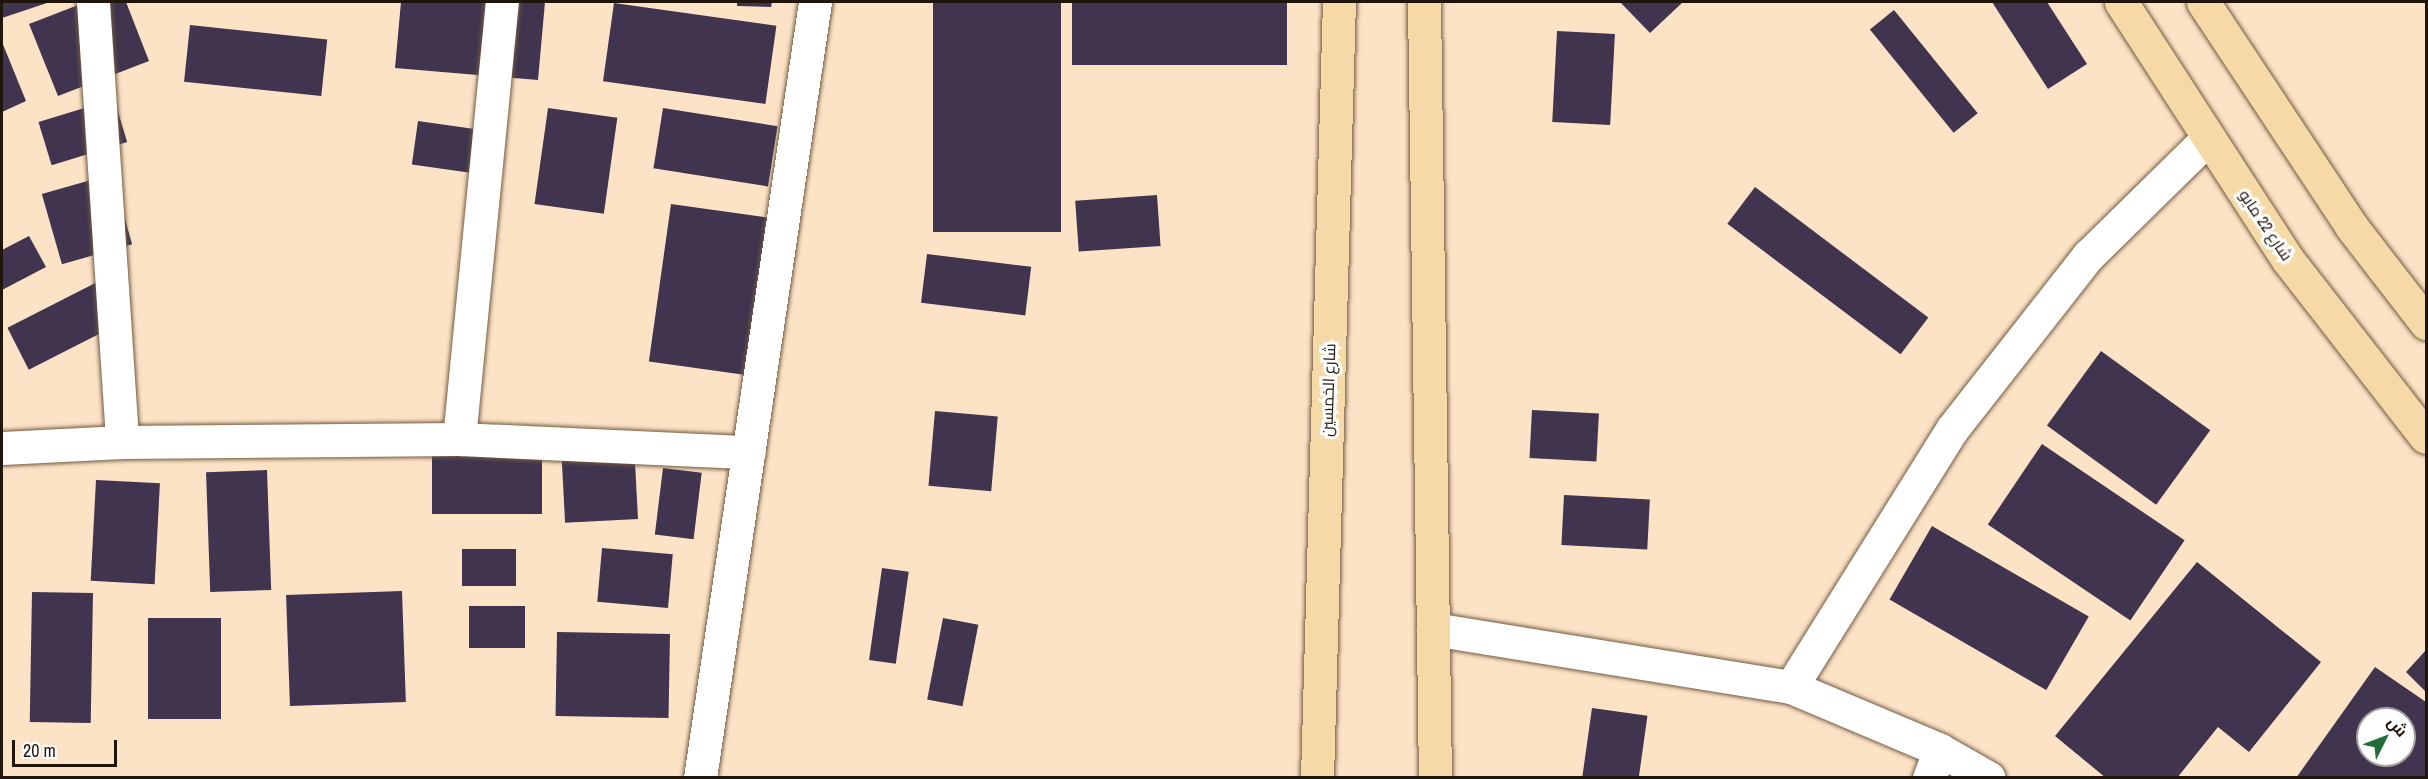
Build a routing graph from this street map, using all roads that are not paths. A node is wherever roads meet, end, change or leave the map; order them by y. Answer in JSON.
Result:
{"nodes":[{"id":1,"x":93,"y":2,"type":"edge"},
{"id":2,"x":502,"y":2,"type":"edge"},
{"id":3,"x":815,"y":2,"type":"edge"},
{"id":4,"x":1339,"y":2,"type":"edge"},
{"id":5,"x":1424,"y":2,"type":"edge"},
{"id":6,"x":2121,"y":2,"type":"edge"},
{"id":7,"x":2203,"y":2,"type":"edge"},
{"id":8,"x":2208,"y":138,"type":"junction"},
{"id":9,"x":2427,"y":323,"type":"edge"},
{"id":10,"x":2427,"y":437,"type":"edge"},
{"id":11,"x":459,"y":439,"type":"junction"},
{"id":12,"x":122,"y":442,"type":"junction"},
{"id":13,"x":2,"y":448,"type":"edge"},
{"id":14,"x":749,"y":452,"type":"junction"},
{"id":15,"x":1433,"y":629,"type":"junction"},
{"id":16,"x":1791,"y":687,"type":"junction"},
{"id":17,"x":1934,"y":764,"type":"edge"},
{"id":18,"x":700,"y":777,"type":"edge"},
{"id":19,"x":1317,"y":777,"type":"edge"},
{"id":20,"x":1435,"y":777,"type":"edge"},
{"id":21,"x":1989,"y":777,"type":"edge"}],
"edges":[{"from":1,"to":12,"type":"street"},
{"from":2,"to":11,"type":"street"},
{"from":3,"to":14,"type":"street"},
{"from":4,"to":19,"type":"main road","name":"شارع الخمسين"},
{"from":5,"to":15,"type":"main road"},
{"from":6,"to":8,"type":"main road","name":"شارع 22 مايو"},
{"from":7,"to":9,"type":"main road"},
{"from":8,"to":10,"type":"main road","name":"شارع 22 مايو"},
{"from":8,"to":16,"type":"street"},
{"from":11,"to":12,"type":"street"},
{"from":11,"to":14,"type":"street"},
{"from":12,"to":13,"type":"street"},
{"from":14,"to":18,"type":"street"},
{"from":15,"to":16,"type":"street"},
{"from":15,"to":20,"type":"main road"},
{"from":16,"to":17,"type":"street"},
{"from":17,"to":21,"type":"street"}]}
